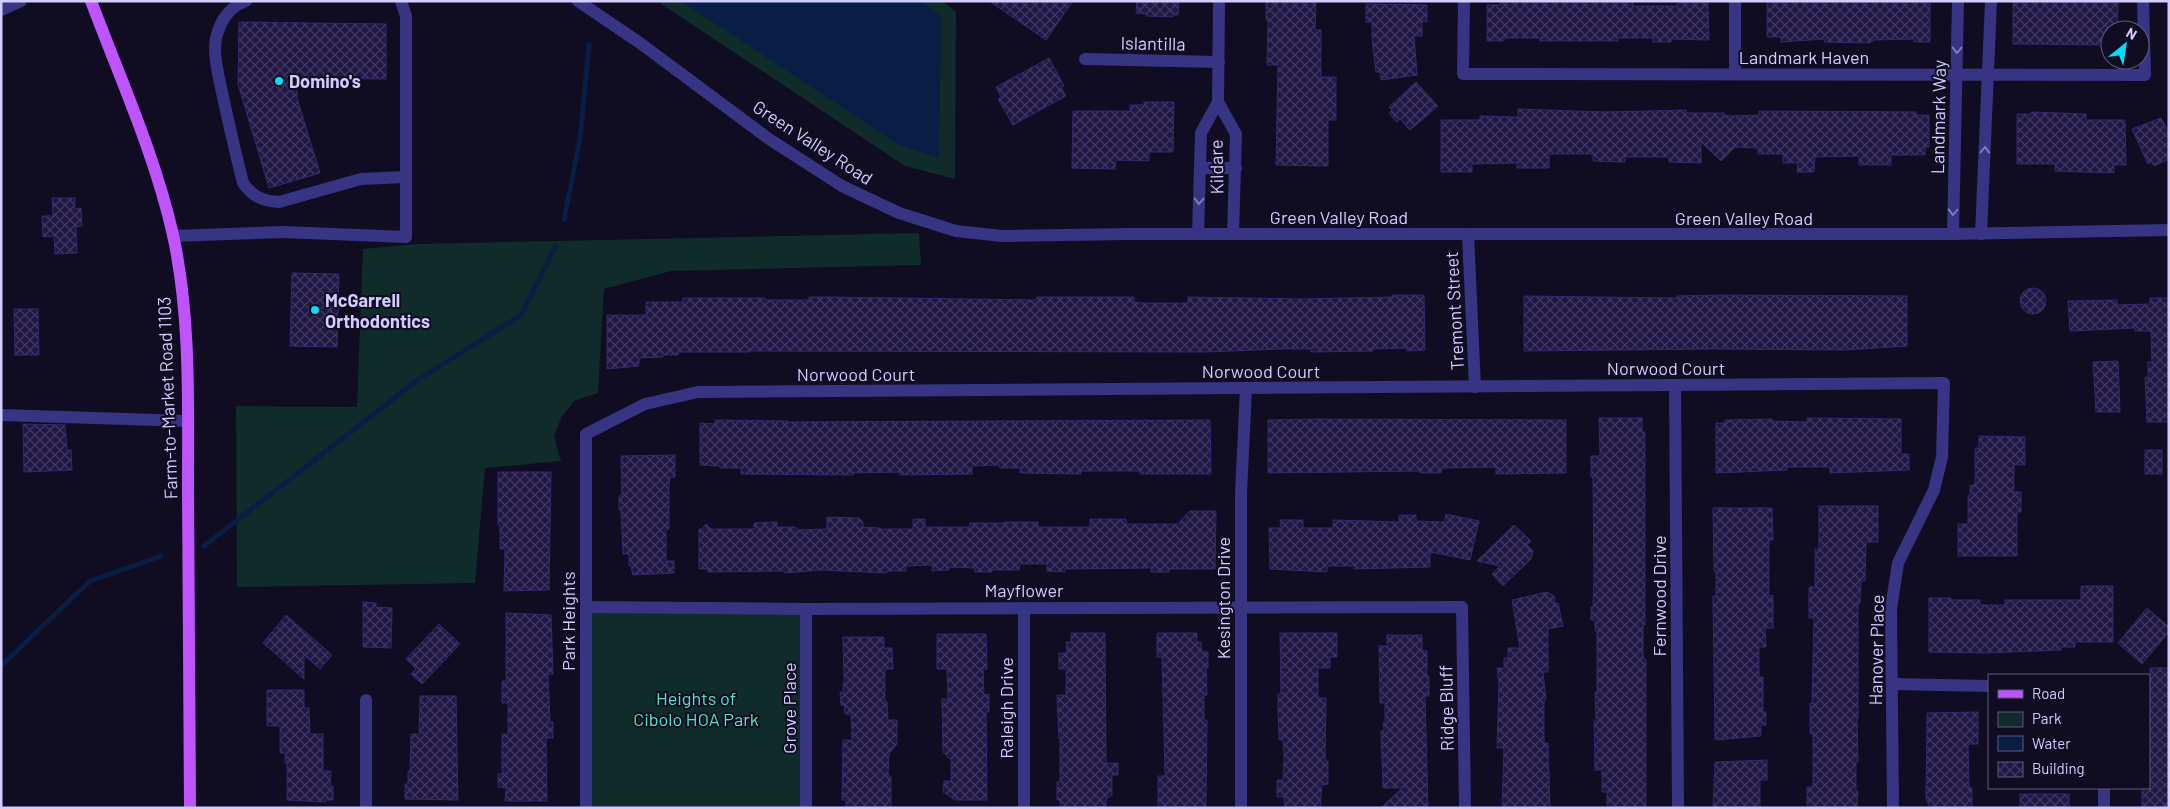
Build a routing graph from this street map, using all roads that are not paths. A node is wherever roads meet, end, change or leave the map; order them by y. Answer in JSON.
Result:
{"nodes":[{"id":1,"x":21,"y":1,"type":"edge"},
{"id":2,"x":91,"y":1,"type":"edge"},
{"id":3,"x":246,"y":1,"type":"edge"},
{"id":4,"x":401,"y":1,"type":"edge"},
{"id":5,"x":578,"y":1,"type":"edge"},
{"id":6,"x":1219,"y":1,"type":"edge"},
{"id":7,"x":1464,"y":1,"type":"edge"},
{"id":8,"x":1735,"y":1,"type":"edge"},
{"id":9,"x":1958,"y":1,"type":"edge"},
{"id":10,"x":1991,"y":1,"type":"edge"},
{"id":11,"x":2143,"y":1,"type":"edge"},
{"id":12,"x":1,"y":10,"type":"edge"},
{"id":13,"x":1085,"y":59,"type":"dead end"},
{"id":14,"x":1219,"y":62,"type":"junction"},
{"id":15,"x":1735,"y":74,"type":"junction"},
{"id":16,"x":1957,"y":75,"type":"junction"},
{"id":17,"x":1988,"y":75,"type":"junction"},
{"id":18,"x":1218,"y":102,"type":"junction"},
{"id":19,"x":1200,"y":168,"type":"junction"},
{"id":20,"x":1236,"y":168,"type":"junction"},
{"id":21,"x":406,"y":177,"type":"junction"},
{"id":22,"x":2169,"y":230,"type":"edge"},
{"id":23,"x":1198,"y":234,"type":"junction"},
{"id":24,"x":1233,"y":234,"type":"junction"},
{"id":25,"x":1953,"y":234,"type":"junction"},
{"id":26,"x":1981,"y":234,"type":"junction"},
{"id":27,"x":1468,"y":235,"type":"junction"},
{"id":28,"x":173,"y":236,"type":"junction"},
{"id":29,"x":1944,"y":383,"type":"joint"},
{"id":30,"x":1675,"y":385,"type":"junction"},
{"id":31,"x":1475,"y":387,"type":"junction"},
{"id":32,"x":1246,"y":389,"type":"junction"},
{"id":33,"x":1,"y":415,"type":"edge"},
{"id":34,"x":188,"y":421,"type":"junction"},
{"id":35,"x":586,"y":434,"type":"joint"},
{"id":36,"x":586,"y":607,"type":"junction"},
{"id":37,"x":1462,"y":607,"type":"joint"},
{"id":38,"x":1024,"y":608,"type":"junction"},
{"id":39,"x":1241,"y":608,"type":"junction"},
{"id":40,"x":806,"y":609,"type":"junction"},
{"id":41,"x":1892,"y":684,"type":"junction"},
{"id":42,"x":1988,"y":686,"type":"edge"},
{"id":43,"x":366,"y":700,"type":"dead end"},
{"id":44,"x":2104,"y":789,"type":"edge"},
{"id":45,"x":190,"y":808,"type":"edge"},
{"id":46,"x":366,"y":808,"type":"edge"},
{"id":47,"x":586,"y":808,"type":"edge"},
{"id":48,"x":806,"y":808,"type":"edge"},
{"id":49,"x":1024,"y":808,"type":"edge"},
{"id":50,"x":1241,"y":808,"type":"edge"},
{"id":51,"x":1465,"y":808,"type":"edge"},
{"id":52,"x":1678,"y":808,"type":"edge"},
{"id":53,"x":1893,"y":808,"type":"edge"},
{"id":54,"x":2104,"y":808,"type":"edge"}],
"edges":[{"from":1,"to":12,"type":"street"},
{"from":2,"to":28,"type":"main road","name":"Farm-to-Market Road 1103"},
{"from":3,"to":21,"type":"street"},
{"from":4,"to":21,"type":"street"},
{"from":5,"to":23,"type":"street","name":"Green Valley Road"},
{"from":6,"to":14,"type":"street","name":"Kildare"},
{"from":7,"to":15,"type":"street","name":"Landmark Haven"},
{"from":8,"to":15,"type":"street"},
{"from":9,"to":16,"type":"street","name":"Landmark Way","one_way":true},
{"from":10,"to":17,"type":"street"},
{"from":11,"to":17,"type":"street","name":"Landmark Haven"},
{"from":13,"to":14,"type":"street","name":"Islantilla"},
{"from":14,"to":18,"type":"street","name":"Kildare"},
{"from":15,"to":16,"type":"street","name":"Landmark Haven"},
{"from":16,"to":17,"type":"street","name":"Landmark Haven"},
{"from":16,"to":25,"type":"street","name":"Landmark Way","one_way":true},
{"from":26,"to":17,"type":"street","one_way":true},
{"from":18,"to":19,"type":"street","name":"Kildare"},
{"from":18,"to":20,"type":"street","name":"Kildare"},
{"from":19,"to":20,"type":"street"},
{"from":19,"to":23,"type":"street","name":"Kildare","one_way":true},
{"from":20,"to":24,"type":"street","name":"Kildare"},
{"from":21,"to":28,"type":"street"},
{"from":22,"to":26,"type":"street","name":"Green Valley Road"},
{"from":23,"to":24,"type":"street","name":"Green Valley Road"},
{"from":24,"to":27,"type":"street","name":"Green Valley Road"},
{"from":25,"to":26,"type":"street","name":"Green Valley Road"},
{"from":25,"to":27,"type":"street","name":"Green Valley Road"},
{"from":27,"to":31,"type":"street","name":"Tremont Street"},
{"from":28,"to":34,"type":"main road","name":"Farm-to-Market Road 1103"},
{"from":29,"to":30,"type":"street","name":"Norwood Court"},
{"from":29,"to":41,"type":"street","name":"Hanover Place"},
{"from":30,"to":31,"type":"street","name":"Norwood Court"},
{"from":30,"to":52,"type":"street","name":"Fernwood Drive"},
{"from":31,"to":32,"type":"street","name":"Norwood Court"},
{"from":32,"to":35,"type":"street","name":"Norwood Court"},
{"from":32,"to":39,"type":"street","name":"Kesington Drive"},
{"from":33,"to":34,"type":"street"},
{"from":34,"to":45,"type":"main road","name":"Farm-to-Market Road 1103"},
{"from":35,"to":36,"type":"street","name":"Park Heights"},
{"from":36,"to":40,"type":"street","name":"Mayflower"},
{"from":36,"to":47,"type":"street","name":"Park Heights"},
{"from":37,"to":39,"type":"street","name":"Mayflower"},
{"from":37,"to":51,"type":"street","name":"Ridge Bluff"},
{"from":38,"to":39,"type":"street","name":"Mayflower"},
{"from":38,"to":40,"type":"street","name":"Mayflower"},
{"from":38,"to":49,"type":"street","name":"Raleigh Drive"},
{"from":39,"to":50,"type":"street","name":"Kesington Drive"},
{"from":40,"to":48,"type":"street","name":"Grove Place"},
{"from":41,"to":42,"type":"street"},
{"from":41,"to":53,"type":"street","name":"Hanover Place"},
{"from":43,"to":46,"type":"street"},
{"from":44,"to":54,"type":"street"}]}
